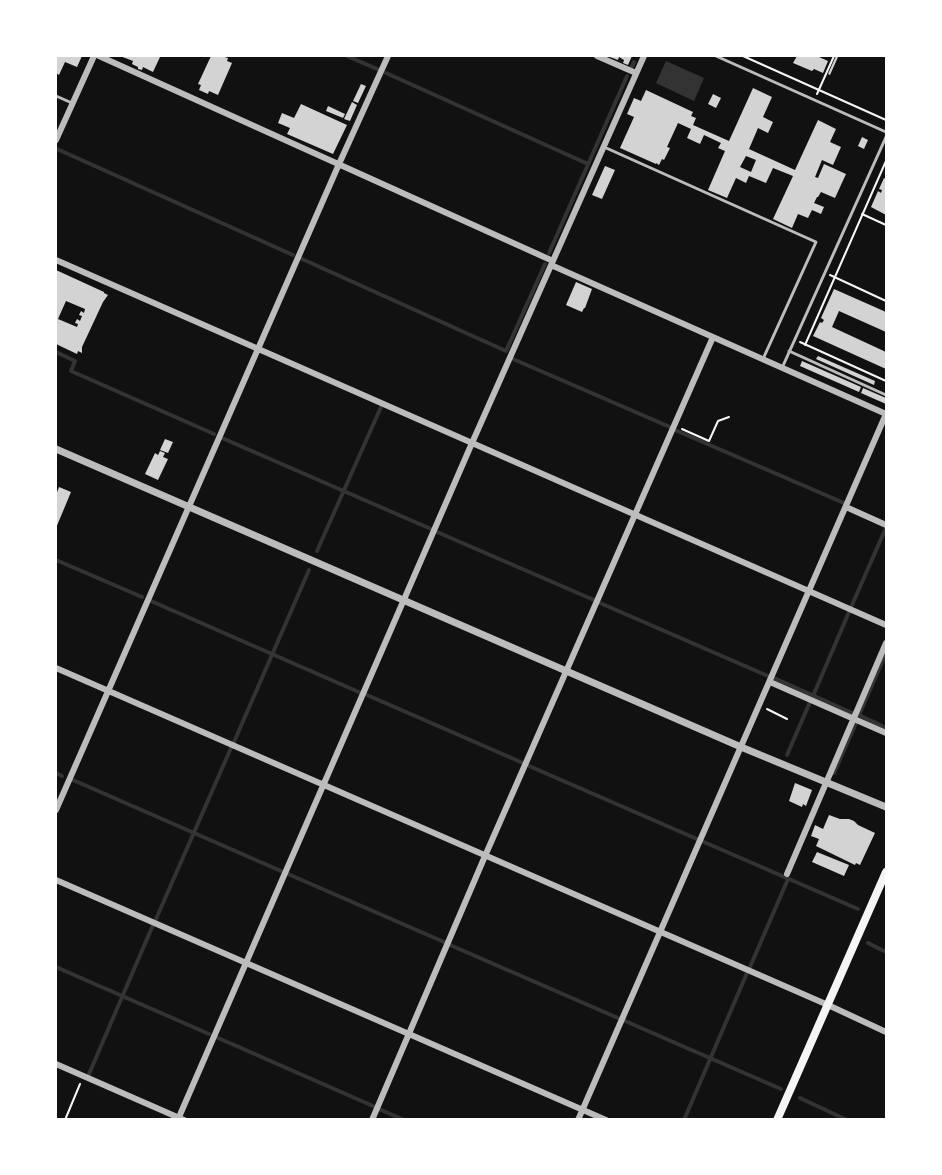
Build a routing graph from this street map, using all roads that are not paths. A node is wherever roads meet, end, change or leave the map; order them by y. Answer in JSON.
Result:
{"nodes":[{"id":1,"x":94,"y":56,"type":"edge"},
{"id":2,"x":99,"y":56,"type":"edge"},
{"id":3,"x":388,"y":56,"type":"edge"},
{"id":4,"x":597,"y":56,"type":"edge"},
{"id":5,"x":644,"y":56,"type":"edge"},
{"id":6,"x":716,"y":56,"type":"edge"},
{"id":7,"x":636,"y":73,"type":"junction"},
{"id":8,"x":56,"y":96,"type":"edge"},
{"id":9,"x":72,"y":103,"type":"junction"},
{"id":10,"x":886,"y":132,"type":"edge"},
{"id":11,"x":886,"y":137,"type":"edge"},
{"id":12,"x":56,"y":140,"type":"edge"},
{"id":13,"x":603,"y":147,"type":"junction"},
{"id":14,"x":339,"y":164,"type":"junction"},
{"id":15,"x":56,"y":260,"type":"edge"},
{"id":16,"x":552,"y":263,"type":"junction"},
{"id":17,"x":713,"y":337,"type":"junction"},
{"id":18,"x":257,"y":350,"type":"junction"},
{"id":19,"x":789,"y":351,"type":"junction"},
{"id":20,"x":763,"y":359,"type":"junction"},
{"id":21,"x":782,"y":368,"type":"junction"},
{"id":22,"x":886,"y":395,"type":"edge"},
{"id":23,"x":886,"y":414,"type":"edge"},
{"id":24,"x":472,"y":443,"type":"junction"},
{"id":25,"x":56,"y":449,"type":"edge"},
{"id":26,"x":188,"y":506,"type":"junction"},
{"id":27,"x":846,"y":507,"type":"junction"},
{"id":28,"x":635,"y":514,"type":"junction"},
{"id":29,"x":886,"y":525,"type":"edge"},
{"id":30,"x":809,"y":591,"type":"junction"},
{"id":31,"x":404,"y":600,"type":"junction"},
{"id":32,"x":886,"y":625,"type":"edge"},
{"id":33,"x":886,"y":643,"type":"edge"},
{"id":34,"x":56,"y":668,"type":"edge"},
{"id":35,"x":567,"y":671,"type":"junction"},
{"id":36,"x":770,"y":682,"type":"junction"},
{"id":37,"x":108,"y":691,"type":"junction"},
{"id":38,"x":854,"y":718,"type":"junction"},
{"id":39,"x":886,"y":733,"type":"edge"},
{"id":40,"x":741,"y":747,"type":"junction"},
{"id":41,"x":826,"y":783,"type":"junction"},
{"id":42,"x":323,"y":785,"type":"junction"},
{"id":43,"x":886,"y":807,"type":"edge"},
{"id":44,"x":56,"y":810,"type":"edge"},
{"id":45,"x":485,"y":856,"type":"junction"},
{"id":46,"x":886,"y":872,"type":"edge"},
{"id":47,"x":787,"y":874,"type":"dead end"},
{"id":48,"x":56,"y":880,"type":"edge"},
{"id":49,"x":660,"y":932,"type":"junction"},
{"id":50,"x":246,"y":963,"type":"junction"},
{"id":51,"x":828,"y":1005,"type":"junction"},
{"id":52,"x":886,"y":1032,"type":"edge"},
{"id":53,"x":409,"y":1034,"type":"junction"},
{"id":54,"x":56,"y":1064,"type":"edge"},
{"id":55,"x":583,"y":1109,"type":"junction"},
{"id":56,"x":181,"y":1118,"type":"edge"},
{"id":57,"x":372,"y":1119,"type":"edge"},
{"id":58,"x":578,"y":1119,"type":"edge"},
{"id":59,"x":606,"y":1119,"type":"edge"},
{"id":60,"x":777,"y":1119,"type":"edge"}],
"edges":[{"from":1,"to":9,"type":"street"},
{"from":2,"to":14,"type":"street"},
{"from":3,"to":14,"type":"street"},
{"from":4,"to":7,"type":"street"},
{"from":5,"to":7,"type":"street"},
{"from":6,"to":10,"type":"lane"},
{"from":7,"to":13,"type":"street"},
{"from":8,"to":9,"type":"lane"},
{"from":9,"to":12,"type":"street"},
{"from":11,"to":19,"type":"lane"},
{"from":13,"to":16,"type":"street"},
{"from":13,"to":20,"type":"lane"},
{"from":14,"to":16,"type":"street"},
{"from":14,"to":18,"type":"street"},
{"from":15,"to":18,"type":"street"},
{"from":16,"to":17,"type":"street"},
{"from":16,"to":24,"type":"street"},
{"from":17,"to":20,"type":"street"},
{"from":17,"to":28,"type":"street"},
{"from":18,"to":24,"type":"street"},
{"from":18,"to":26,"type":"street"},
{"from":19,"to":21,"type":"lane"},
{"from":19,"to":22,"type":"lane"},
{"from":20,"to":21,"type":"street"},
{"from":21,"to":23,"type":"street"},
{"from":23,"to":27,"type":"street"},
{"from":24,"to":28,"type":"street"},
{"from":24,"to":31,"type":"street"},
{"from":25,"to":26,"type":"street"},
{"from":26,"to":31,"type":"street"},
{"from":26,"to":37,"type":"street"},
{"from":27,"to":29,"type":"street"},
{"from":27,"to":30,"type":"street"},
{"from":28,"to":30,"type":"street"},
{"from":28,"to":35,"type":"street"},
{"from":30,"to":32,"type":"street"},
{"from":30,"to":36,"type":"street"},
{"from":31,"to":35,"type":"street"},
{"from":31,"to":42,"type":"street"},
{"from":33,"to":38,"type":"street"},
{"from":34,"to":37,"type":"street"},
{"from":35,"to":40,"type":"street"},
{"from":35,"to":45,"type":"street"},
{"from":36,"to":38,"type":"street"},
{"from":36,"to":40,"type":"street"},
{"from":37,"to":42,"type":"street"},
{"from":37,"to":44,"type":"street"},
{"from":38,"to":39,"type":"street"},
{"from":38,"to":41,"type":"street"},
{"from":40,"to":41,"type":"street"},
{"from":40,"to":49,"type":"street"},
{"from":41,"to":43,"type":"street"},
{"from":41,"to":47,"type":"street"},
{"from":42,"to":45,"type":"street"},
{"from":42,"to":50,"type":"street"},
{"from":45,"to":49,"type":"street"},
{"from":45,"to":53,"type":"street"},
{"from":46,"to":51,"type":"main road"},
{"from":48,"to":50,"type":"street"},
{"from":49,"to":51,"type":"street"},
{"from":49,"to":55,"type":"street"},
{"from":50,"to":53,"type":"street"},
{"from":50,"to":56,"type":"street"},
{"from":51,"to":52,"type":"street"},
{"from":51,"to":60,"type":"main road"},
{"from":53,"to":55,"type":"street"},
{"from":53,"to":57,"type":"street"},
{"from":54,"to":56,"type":"street"},
{"from":55,"to":58,"type":"street"},
{"from":55,"to":59,"type":"street"}]}
